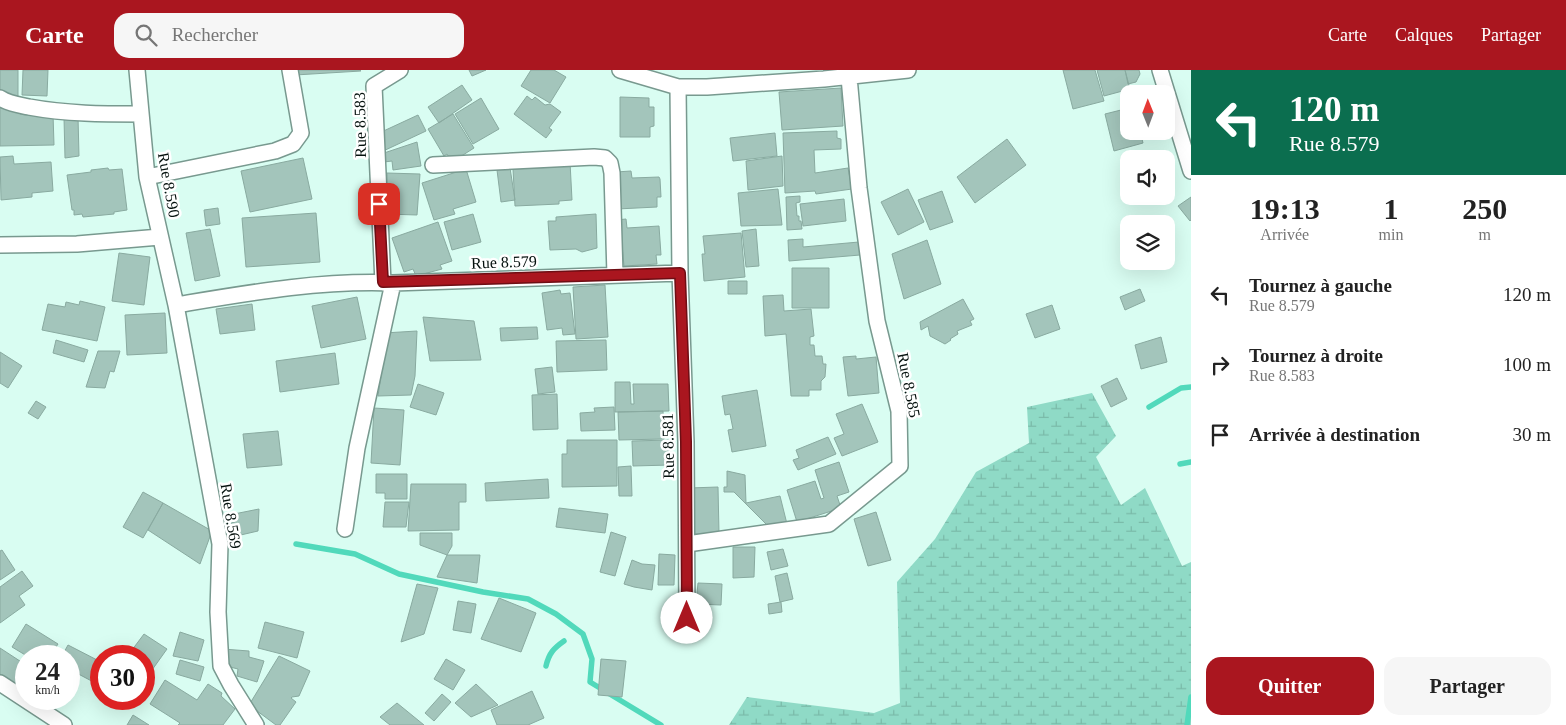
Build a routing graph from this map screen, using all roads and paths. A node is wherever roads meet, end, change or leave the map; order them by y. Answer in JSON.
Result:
{"nodes":[{"id":1,"x":137,"y":70,"type":"edge"},
{"id":2,"x":290,"y":70,"type":"edge"},
{"id":3,"x":400,"y":70,"type":"edge"},
{"id":4,"x":620,"y":70,"type":"edge"},
{"id":5,"x":908,"y":70,"type":"edge"},
{"id":6,"x":1160,"y":70,"type":"edge"},
{"id":7,"x":849,"y":77,"type":"junction"},
{"id":8,"x":678,"y":87,"type":"junction"},
{"id":9,"x":0,"y":98,"type":"edge"},
{"id":10,"x":141,"y":114,"type":"junction"},
{"id":11,"x":434,"y":165,"type":"dead end"},
{"id":12,"x":1191,"y":171,"type":"edge"},
{"id":13,"x":147,"y":177,"type":"junction"},
{"id":14,"x":160,"y":237,"type":"junction"},
{"id":15,"x":0,"y":245,"type":"edge"},
{"id":16,"x":680,"y":273,"type":"junction"},
{"id":17,"x":615,"y":275,"type":"junction"},
{"id":18,"x":388,"y":283,"type":"junction"},
{"id":19,"x":176,"y":305,"type":"junction"},
{"id":20,"x":345,"y":529,"type":"dead end"},
{"id":21,"x":687,"y":544,"type":"junction"},
{"id":22,"x":687,"y":618,"type":"dead end"},
{"id":23,"x":0,"y":684,"type":"edge"},
{"id":24,"x":64,"y":725,"type":"edge"},
{"id":25,"x":256,"y":725,"type":"edge"}],
"edges":[{"from":1,"to":10,"type":"street","name":"Rue 8.590"},
{"from":2,"to":13,"type":"street"},
{"from":3,"to":18,"type":"street","name":"Rue 8.583"},
{"from":4,"to":8,"type":"street"},
{"from":5,"to":7,"type":"street"},
{"from":6,"to":12,"type":"street"},
{"from":7,"to":8,"type":"street"},
{"from":7,"to":21,"type":"street","name":"Rue 8.585"},
{"from":8,"to":16,"type":"street"},
{"from":9,"to":10,"type":"street"},
{"from":10,"to":13,"type":"street","name":"Rue 8.590"},
{"from":11,"to":17,"type":"street"},
{"from":13,"to":14,"type":"street","name":"Rue 8.590"},
{"from":14,"to":15,"type":"street"},
{"from":14,"to":19,"type":"street","name":"Rue 8.590"},
{"from":16,"to":17,"type":"street","name":"Rue 8.579"},
{"from":16,"to":21,"type":"street","name":"Rue 8.581"},
{"from":17,"to":18,"type":"street","name":"Rue 8.579"},
{"from":18,"to":19,"type":"street","name":"Rue 8.579"},
{"from":18,"to":20,"type":"street"},
{"from":19,"to":25,"type":"street","name":"Rue 8.569"},
{"from":21,"to":22,"type":"street","name":"Rue 8.581"},
{"from":23,"to":24,"type":"street"}]}
